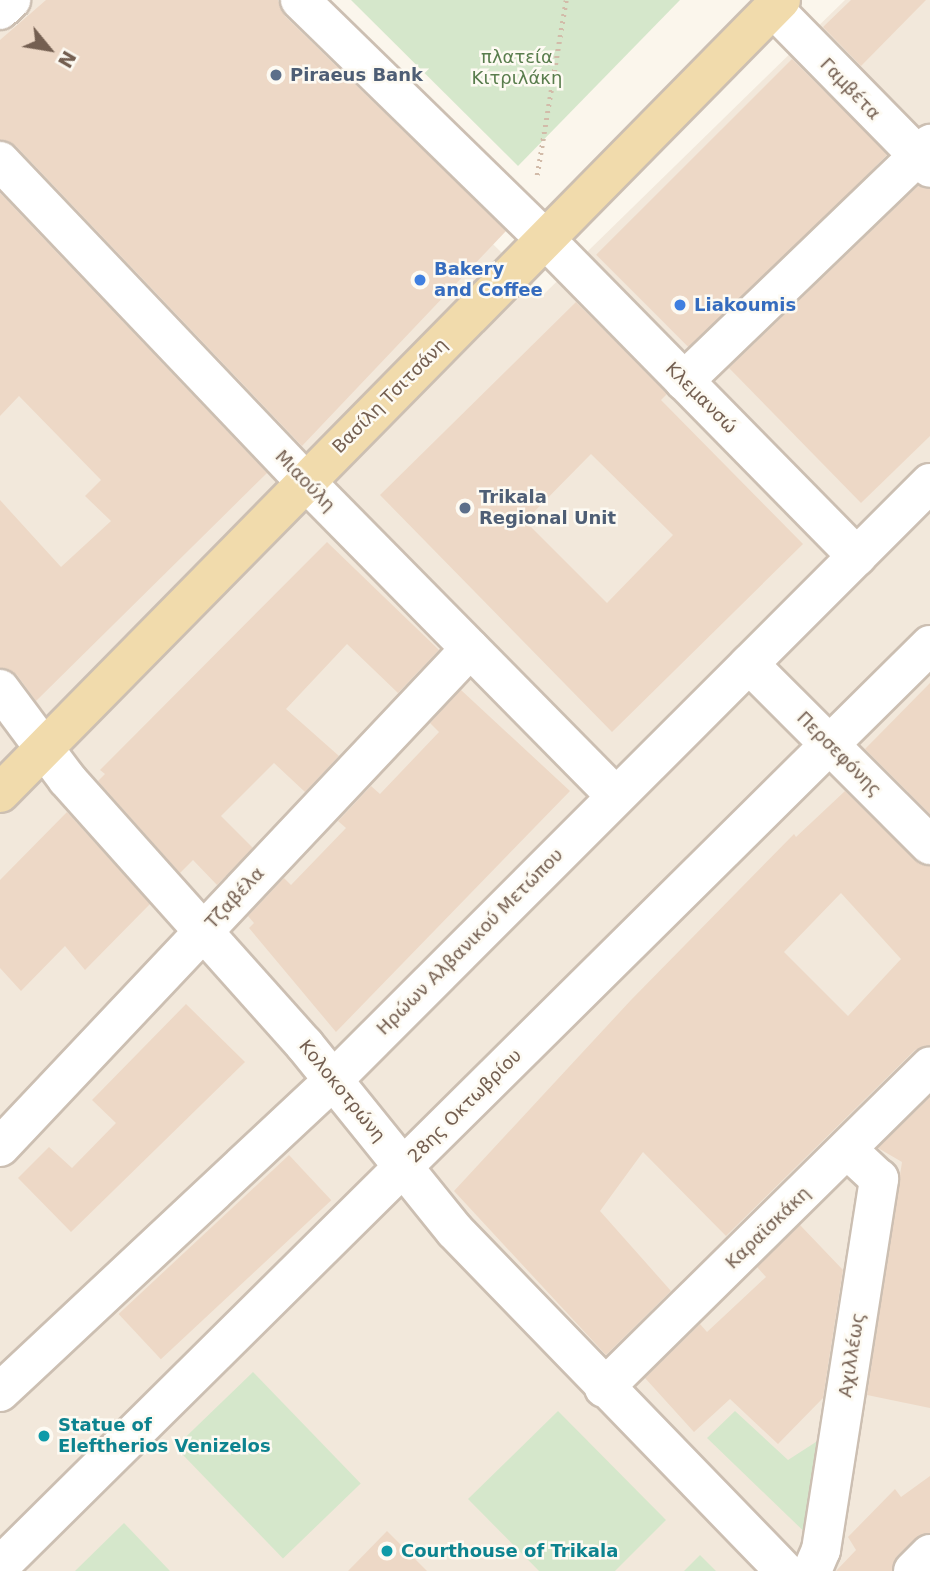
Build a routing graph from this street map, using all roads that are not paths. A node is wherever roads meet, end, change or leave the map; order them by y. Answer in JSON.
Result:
{"nodes":[{"id":1,"x":11,"y":0,"type":"edge"},
{"id":2,"x":300,"y":0,"type":"edge"},
{"id":3,"x":777,"y":4,"type":"edge"},
{"id":4,"x":0,"y":10,"type":"edge"},
{"id":5,"x":925,"y":156,"type":"edge"},
{"id":6,"x":0,"y":161,"type":"edge"},
{"id":7,"x":545,"y":239,"type":"junction"},
{"id":8,"x":684,"y":381,"type":"junction"},
{"id":9,"x":306,"y":482,"type":"junction"},
{"id":10,"x":930,"y":483,"type":"edge"},
{"id":11,"x":857,"y":556,"type":"junction"},
{"id":12,"x":930,"y":645,"type":"edge"},
{"id":13,"x":470,"y":649,"type":"junction"},
{"id":14,"x":749,"y":664,"type":"junction"},
{"id":15,"x":0,"y":690,"type":"edge"},
{"id":16,"x":830,"y":745,"type":"junction"},
{"id":17,"x":43,"y":749,"type":"junction"},
{"id":18,"x":0,"y":793,"type":"edge"},
{"id":19,"x":616,"y":796,"type":"junction"},
{"id":20,"x":930,"y":845,"type":"edge"},
{"id":21,"x":204,"y":931,"type":"junction"},
{"id":22,"x":930,"y":1066,"type":"edge"},
{"id":23,"x":334,"y":1079,"type":"junction"},
{"id":24,"x":0,"y":1147,"type":"edge"},
{"id":25,"x":848,"y":1150,"type":"junction"},
{"id":26,"x":402,"y":1168,"type":"junction"},
{"id":27,"x":4,"y":1379,"type":"edge"},
{"id":28,"x":604,"y":1388,"type":"junction"},
{"id":29,"x":930,"y":1554,"type":"edge"},
{"id":30,"x":0,"y":1566,"type":"edge"},
{"id":31,"x":785,"y":1571,"type":"edge"},
{"id":32,"x":812,"y":1571,"type":"edge"},
{"id":33,"x":913,"y":1571,"type":"edge"}],
"edges":[{"from":1,"to":4,"type":"street"},
{"from":2,"to":7,"type":"street","name":"Κλεμανσώ"},
{"from":3,"to":5,"type":"street","name":"Γαμβέτα"},
{"from":3,"to":7,"type":"main road","name":"Βασίλη Τσιτσάνη"},
{"from":5,"to":8,"type":"street"},
{"from":6,"to":9,"type":"street","name":"Μιαούλη"},
{"from":7,"to":8,"type":"street","name":"Κλεμανσώ"},
{"from":7,"to":9,"type":"main road","name":"Βασίλη Τσιτσάνη"},
{"from":8,"to":11,"type":"street","name":"Κλεμανσώ"},
{"from":9,"to":13,"type":"street","name":"Μιαούλη"},
{"from":9,"to":17,"type":"main road","name":"Βασίλη Τσιτσάνη"},
{"from":10,"to":11,"type":"street","name":"Ηρώων Αλβανικού Μετώπου"},
{"from":11,"to":14,"type":"street","name":"Ηρώων Αλβανικού Μετώπου"},
{"from":12,"to":16,"type":"street","name":"28ης Οκτωβρίου"},
{"from":13,"to":19,"type":"street","name":"Μιαούλη"},
{"from":13,"to":21,"type":"street","name":"Τζαβέλα"},
{"from":14,"to":16,"type":"street","name":"Περσεφόνης"},
{"from":14,"to":19,"type":"street","name":"Ηρώων Αλβανικού Μετώπου"},
{"from":15,"to":17,"type":"street","name":"Κολοκοτρώνη"},
{"from":16,"to":20,"type":"street","name":"Περσεφόνης"},
{"from":16,"to":26,"type":"street","name":"28ης Οκτωβρίου"},
{"from":17,"to":18,"type":"main road","name":"Βασίλη Τσιτσάνη"},
{"from":17,"to":21,"type":"street","name":"Κολοκοτρώνη"},
{"from":19,"to":23,"type":"street","name":"Ηρώων Αλβανικού Μετώπου"},
{"from":21,"to":23,"type":"street","name":"Κολοκοτρώνη"},
{"from":21,"to":24,"type":"street","name":"Τζαβέλα"},
{"from":22,"to":25,"type":"street","name":"Καραϊσκάκη"},
{"from":23,"to":26,"type":"street","name":"Κολοκοτρώνη"},
{"from":23,"to":27,"type":"street","name":"Ηρώων Αλβανικού Μετώπου"},
{"from":25,"to":28,"type":"street","name":"Καραϊσκάκη"},
{"from":25,"to":32,"type":"street","name":"Αχιλλέως"},
{"from":26,"to":28,"type":"street","name":"Κολοκοτρώνη"},
{"from":26,"to":30,"type":"street","name":"28ης Οκτωβρίου"},
{"from":28,"to":31,"type":"street","name":"Κολοκοτρώνη"},
{"from":29,"to":33,"type":"street"}]}
